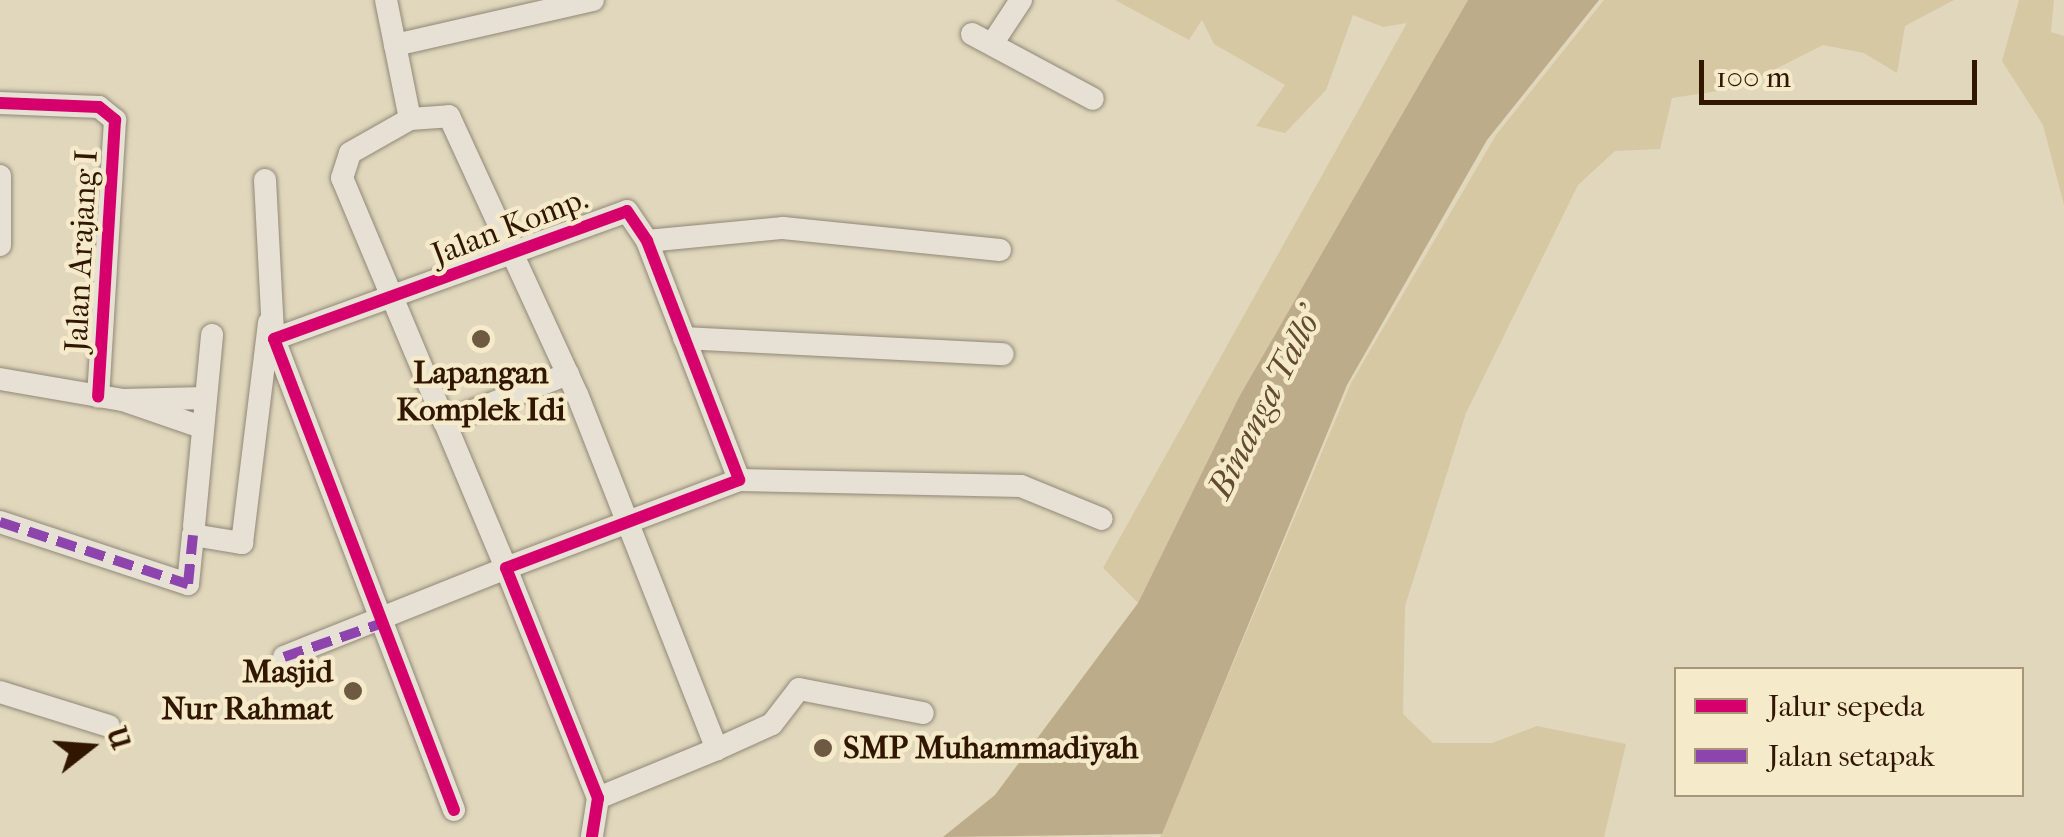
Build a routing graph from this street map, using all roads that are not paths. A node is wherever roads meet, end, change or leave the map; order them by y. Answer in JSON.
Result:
{"nodes":[{"id":1,"x":386,"y":0,"type":"edge"},
{"id":2,"x":593,"y":0,"type":"edge"},
{"id":3,"x":1022,"y":0,"type":"edge"},
{"id":4,"x":395,"y":46,"type":"junction"},
{"id":5,"x":1093,"y":100,"type":"dead end"},
{"id":6,"x":0,"y":104,"type":"edge"},
{"id":7,"x":410,"y":119,"type":"junction"},
{"id":8,"x":0,"y":176,"type":"edge"},
{"id":9,"x":265,"y":180,"type":"dead end"},
{"id":10,"x":648,"y":241,"type":"junction"},
{"id":11,"x":0,"y":245,"type":"edge"},
{"id":12,"x":1000,"y":250,"type":"dead end"},
{"id":13,"x":517,"y":256,"type":"junction"},
{"id":14,"x":392,"y":301,"type":"junction"},
{"id":15,"x":271,"y":331,"type":"junction"},
{"id":16,"x":212,"y":335,"type":"dead end"},
{"id":17,"x":684,"y":338,"type":"junction"},
{"id":18,"x":1003,"y":354,"type":"dead end"},
{"id":19,"x":568,"y":374,"type":"junction"},
{"id":20,"x":0,"y":378,"type":"edge"},
{"id":21,"x":98,"y":396,"type":"junction"},
{"id":22,"x":205,"y":398,"type":"junction"},
{"id":23,"x":123,"y":400,"type":"junction"},
{"id":24,"x":444,"y":422,"type":"junction"},
{"id":25,"x":202,"y":427,"type":"junction"},
{"id":26,"x":738,"y":480,"type":"junction"},
{"id":27,"x":1102,"y":519,"type":"dead end"},
{"id":28,"x":0,"y":522,"type":"edge"},
{"id":29,"x":629,"y":523,"type":"junction"},
{"id":30,"x":194,"y":526,"type":"dead end"},
{"id":31,"x":506,"y":568,"type":"junction"},
{"id":32,"x":382,"y":618,"type":"junction"},
{"id":33,"x":284,"y":657,"type":"dead end"},
{"id":34,"x":0,"y":692,"type":"edge"},
{"id":35,"x":923,"y":713,"type":"dead end"},
{"id":36,"x":109,"y":726,"type":"dead end"},
{"id":37,"x":717,"y":749,"type":"junction"},
{"id":38,"x":598,"y":798,"type":"junction"},
{"id":39,"x":454,"y":810,"type":"dead end"},
{"id":40,"x":592,"y":837,"type":"edge"}],
"edges":[{"from":1,"to":4,"type":"street"},
{"from":2,"to":4,"type":"street"},
{"from":3,"to":5,"type":"street"},
{"from":4,"to":7,"type":"street"},
{"from":6,"to":21,"type":"street","name":"Jalan Arajang I"},
{"from":7,"to":13,"type":"street"},
{"from":7,"to":14,"type":"street"},
{"from":8,"to":11,"type":"street"},
{"from":9,"to":15,"type":"street"},
{"from":10,"to":12,"type":"street"},
{"from":10,"to":13,"type":"street","name":"Jalan Komp."},
{"from":10,"to":17,"type":"street"},
{"from":13,"to":14,"type":"street","name":"Jalan Komp."},
{"from":13,"to":19,"type":"street","name":"Jalan Komp."},
{"from":14,"to":15,"type":"street","name":"Jalan Komp."},
{"from":14,"to":24,"type":"street"},
{"from":15,"to":28,"type":"street"},
{"from":15,"to":32,"type":"street"},
{"from":16,"to":22,"type":"street"},
{"from":17,"to":18,"type":"street"},
{"from":17,"to":26,"type":"street"},
{"from":19,"to":24,"type":"street"},
{"from":19,"to":29,"type":"street","name":"Jalan Komp."},
{"from":20,"to":21,"type":"street"},
{"from":21,"to":23,"type":"street"},
{"from":22,"to":23,"type":"street"},
{"from":22,"to":25,"type":"street"},
{"from":23,"to":25,"type":"street"},
{"from":24,"to":31,"type":"street"},
{"from":25,"to":30,"type":"street"},
{"from":26,"to":27,"type":"street"},
{"from":26,"to":29,"type":"street"},
{"from":29,"to":31,"type":"street"},
{"from":29,"to":37,"type":"street","name":"Jalan Komp."},
{"from":31,"to":32,"type":"street"},
{"from":31,"to":38,"type":"street"},
{"from":32,"to":33,"type":"street"},
{"from":32,"to":39,"type":"street"},
{"from":34,"to":36,"type":"street"},
{"from":35,"to":37,"type":"street"},
{"from":37,"to":38,"type":"street"},
{"from":38,"to":40,"type":"street"}]}
